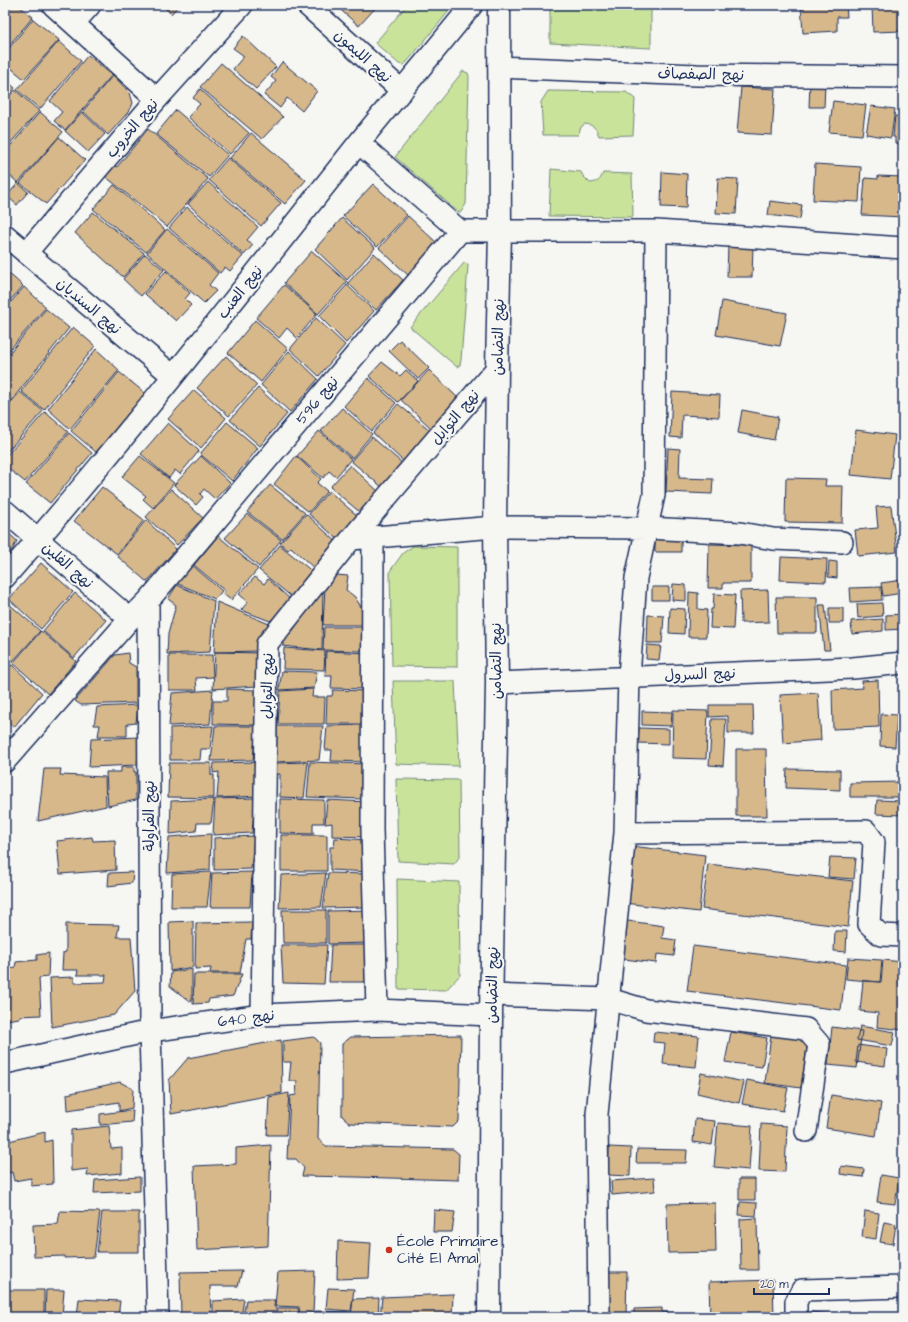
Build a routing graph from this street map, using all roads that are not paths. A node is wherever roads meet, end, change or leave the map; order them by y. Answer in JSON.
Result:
{"nodes":[{"id":1,"x":53,"y":5,"type":"edge"},
{"id":2,"x":90,"y":5,"type":"edge"},
{"id":3,"x":242,"y":5,"type":"edge"},
{"id":4,"x":307,"y":5,"type":"edge"},
{"id":5,"x":472,"y":5,"type":"edge"},
{"id":6,"x":499,"y":5,"type":"edge"},
{"id":7,"x":74,"y":23,"type":"junction"},
{"id":8,"x":499,"y":67,"type":"junction"},
{"id":9,"x":903,"y":77,"type":"edge"},
{"id":10,"x":402,"y":91,"type":"junction"},
{"id":11,"x":157,"y":99,"type":"junction"},
{"id":12,"x":359,"y":143,"type":"junction"},
{"id":13,"x":460,"y":231,"type":"junction"},
{"id":14,"x":656,"y":231,"type":"junction"},
{"id":15,"x":500,"y":232,"type":"junction"},
{"id":16,"x":5,"y":235,"type":"edge"},
{"id":17,"x":903,"y":248,"type":"edge"},
{"id":18,"x":26,"y":253,"type":"junction"},
{"id":19,"x":497,"y":368,"type":"junction"},
{"id":20,"x":173,"y":376,"type":"junction"},
{"id":21,"x":5,"y":511,"type":"edge"},
{"id":22,"x":494,"y":527,"type":"junction"},
{"id":23,"x":648,"y":528,"type":"junction"},
{"id":24,"x":373,"y":536,"type":"junction"},
{"id":25,"x":351,"y":538,"type":"junction"},
{"id":26,"x":38,"y":539,"type":"junction"},
{"id":27,"x":842,"y":542,"type":"dead end"},
{"id":28,"x":5,"y":577,"type":"edge"},
{"id":29,"x":148,"y":601,"type":"junction"},
{"id":30,"x":130,"y":619,"type":"junction"},
{"id":31,"x":903,"y":663,"type":"edge"},
{"id":32,"x":629,"y":677,"type":"junction"},
{"id":33,"x":497,"y":683,"type":"junction"},
{"id":34,"x":5,"y":761,"type":"edge"},
{"id":35,"x":625,"y":833,"type":"junction"},
{"id":36,"x":903,"y":936,"type":"edge"},
{"id":37,"x":609,"y":999,"type":"junction"},
{"id":38,"x":491,"y":1005,"type":"junction"},
{"id":39,"x":377,"y":1010,"type":"junction"},
{"id":40,"x":262,"y":1015,"type":"junction"},
{"id":41,"x":150,"y":1031,"type":"junction"},
{"id":42,"x":5,"y":1063,"type":"edge"},
{"id":43,"x":806,"y":1131,"type":"dead end"},
{"id":44,"x":903,"y":1287,"type":"edge"},
{"id":45,"x":158,"y":1317,"type":"edge"},
{"id":46,"x":489,"y":1317,"type":"edge"},
{"id":47,"x":599,"y":1317,"type":"edge"},
{"id":48,"x":796,"y":1317,"type":"edge"}],
"edges":[{"from":1,"to":7,"type":"street"},
{"from":2,"to":7,"type":"street"},
{"from":3,"to":11,"type":"street","name":"نهج الخروب"},
{"from":4,"to":10,"type":"street","name":"نهج الليمون"},
{"from":5,"to":10,"type":"street","name":"نهج العنب"},
{"from":6,"to":8,"type":"street","name":"نهج التضامن"},
{"from":7,"to":11,"type":"street"},
{"from":8,"to":9,"type":"street","name":"نهج الصفصاف"},
{"from":8,"to":15,"type":"street","name":"نهج التضامن"},
{"from":10,"to":12,"type":"street","name":"نهج العنب"},
{"from":11,"to":18,"type":"street","name":"نهج الخروب"},
{"from":12,"to":13,"type":"street"},
{"from":12,"to":20,"type":"street","name":"نهج العنب"},
{"from":13,"to":15,"type":"street"},
{"from":13,"to":29,"type":"street","name":"نهج 596"},
{"from":14,"to":15,"type":"street"},
{"from":14,"to":17,"type":"street"},
{"from":14,"to":23,"type":"street"},
{"from":15,"to":19,"type":"street","name":"نهج التضامن"},
{"from":16,"to":18,"type":"street","name":"نهج السنديان"},
{"from":18,"to":20,"type":"street","name":"نهج السنديان"},
{"from":19,"to":22,"type":"street","name":"نهج التضامن"},
{"from":19,"to":25,"type":"street","name":"نهج التوابل"},
{"from":20,"to":26,"type":"street","name":"نهج العنب"},
{"from":21,"to":26,"type":"street","name":"نهج الفلين"},
{"from":22,"to":23,"type":"street"},
{"from":22,"to":24,"type":"street"},
{"from":22,"to":33,"type":"street","name":"نهج التضامن"},
{"from":23,"to":27,"type":"street"},
{"from":23,"to":32,"type":"street"},
{"from":24,"to":25,"type":"street"},
{"from":24,"to":39,"type":"street"},
{"from":25,"to":40,"type":"street","name":"نهج التوابل"},
{"from":26,"to":28,"type":"street","name":"نهج العنب"},
{"from":26,"to":30,"type":"street","name":"نهج الفلين"},
{"from":29,"to":30,"type":"street","name":"نهج 596"},
{"from":29,"to":41,"type":"street","name":"نهج الفراولة"},
{"from":30,"to":34,"type":"street","name":"نهج 596"},
{"from":31,"to":32,"type":"street","name":"نهج السرول"},
{"from":32,"to":33,"type":"street","name":"نهج السرول"},
{"from":32,"to":35,"type":"street"},
{"from":33,"to":38,"type":"street","name":"نهج التضامن"},
{"from":35,"to":36,"type":"street"},
{"from":35,"to":37,"type":"street"},
{"from":37,"to":38,"type":"street","name":"نهج 640"},
{"from":37,"to":43,"type":"street","name":"نهج 640"},
{"from":37,"to":47,"type":"street"},
{"from":38,"to":39,"type":"street","name":"نهج 640"},
{"from":38,"to":46,"type":"street","name":"نهج التضامن"},
{"from":39,"to":40,"type":"street","name":"نهج 640"},
{"from":40,"to":41,"type":"street","name":"نهج 640"},
{"from":41,"to":42,"type":"street","name":"نهج 640"},
{"from":41,"to":45,"type":"street","name":"نهج الفراولة"},
{"from":44,"to":48,"type":"street"}]}
